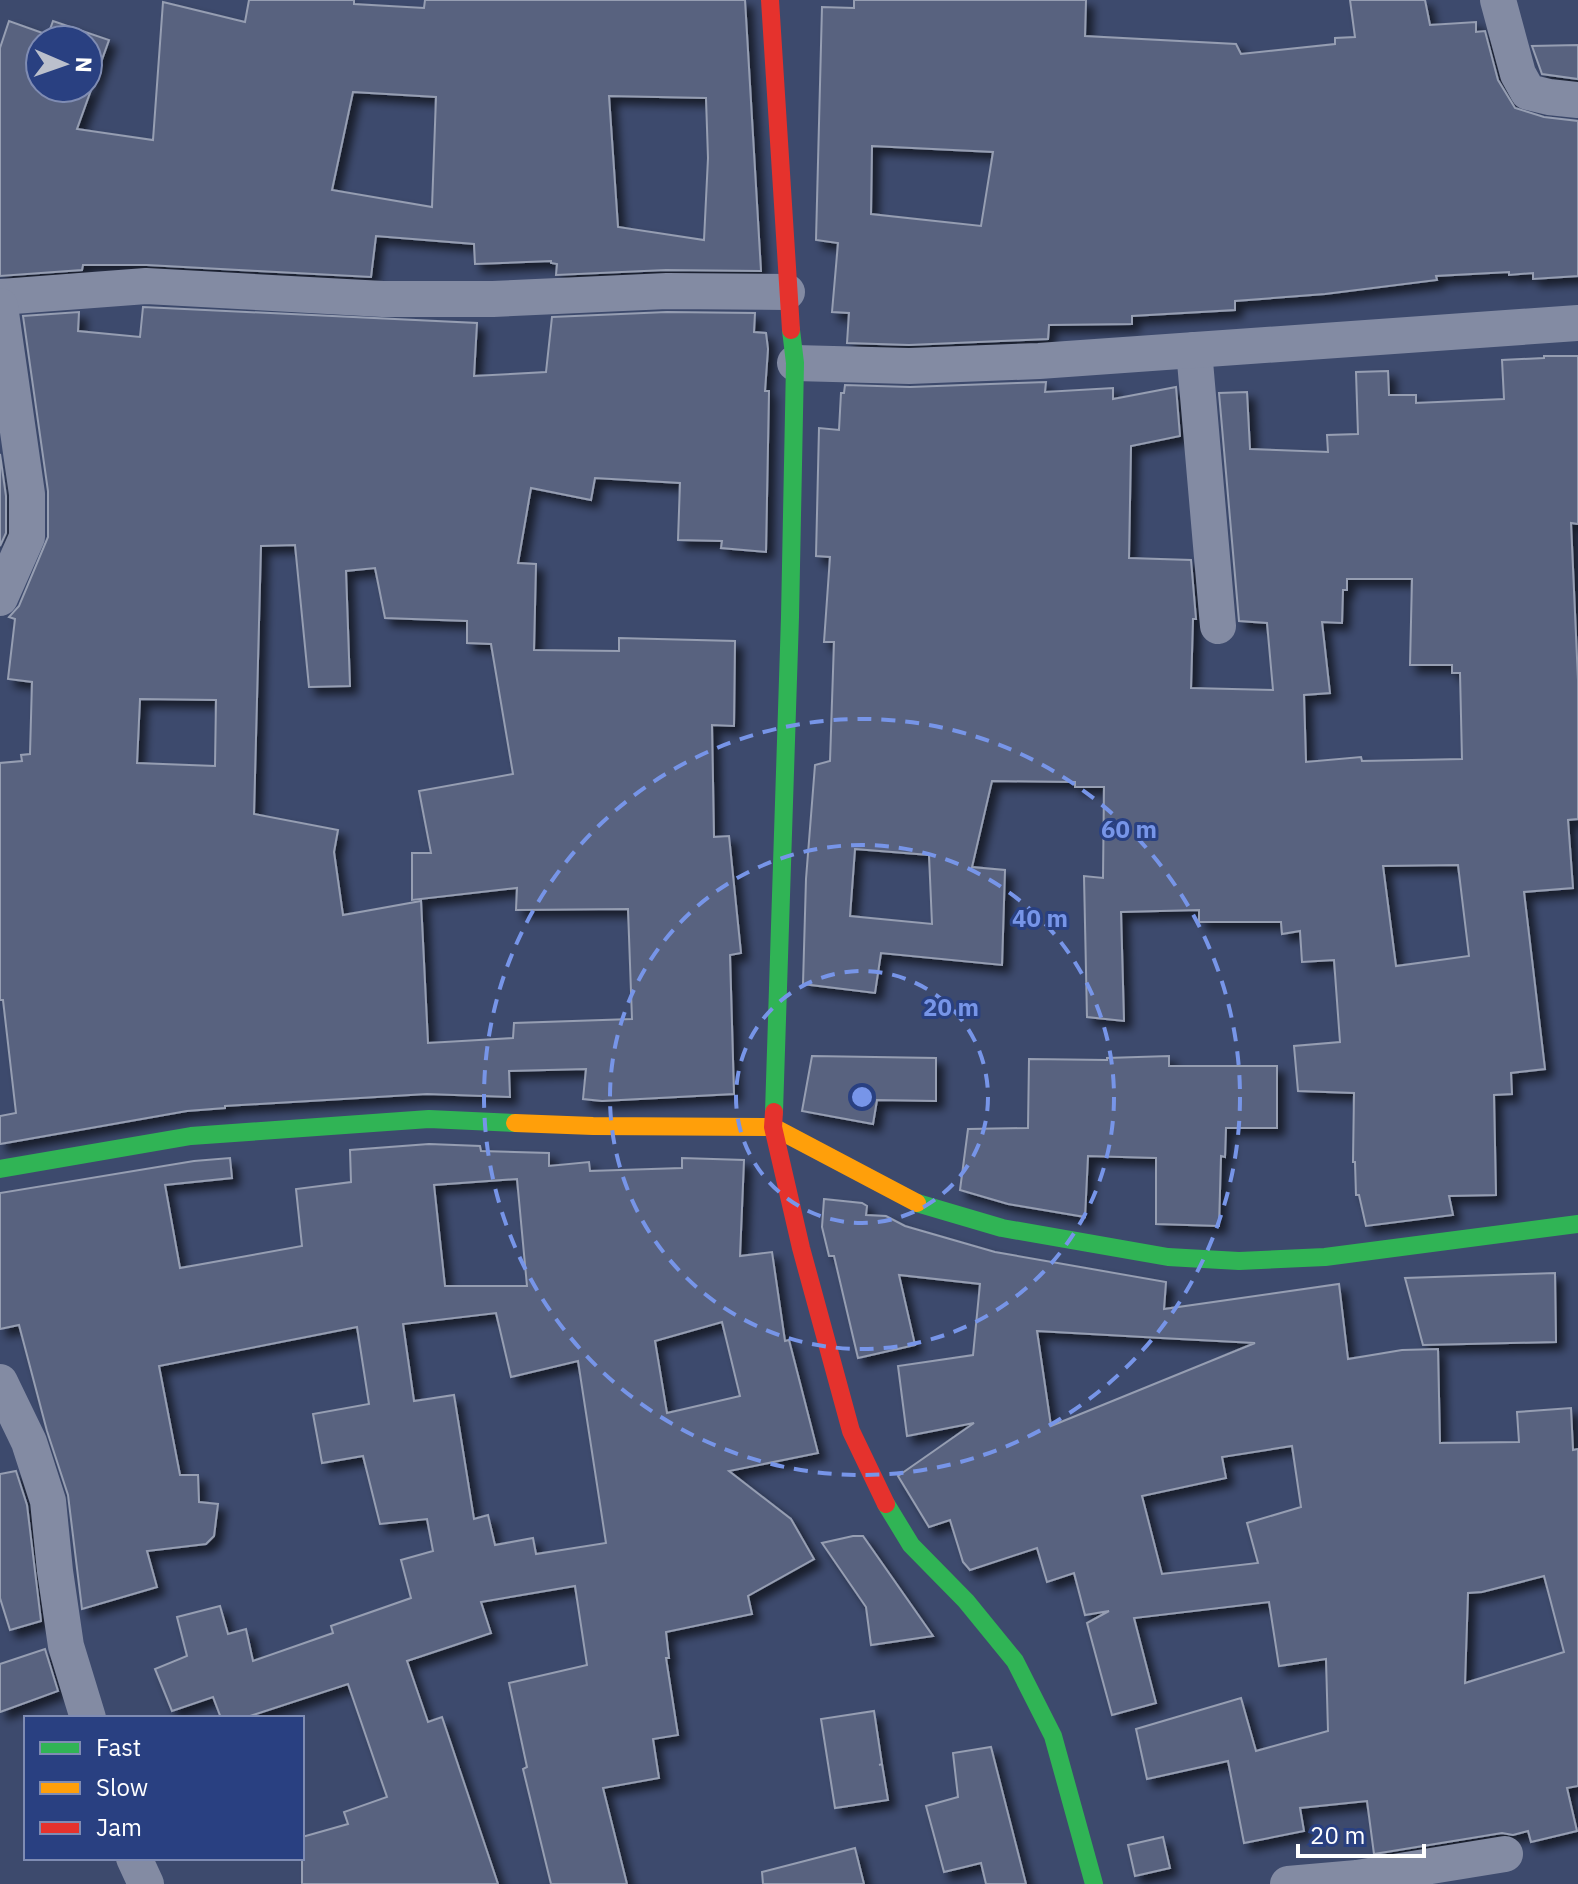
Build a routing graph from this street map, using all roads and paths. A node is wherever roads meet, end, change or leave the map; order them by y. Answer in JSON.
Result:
{"nodes":[{"id":1,"x":770,"y":0,"type":"edge"},
{"id":2,"x":1498,"y":0,"type":"edge"},
{"id":3,"x":1578,"y":100,"type":"edge"},
{"id":4,"x":787,"y":292,"type":"junction"},
{"id":5,"x":0,"y":297,"type":"edge"},
{"id":6,"x":0,"y":306,"type":"edge"},
{"id":7,"x":1578,"y":323,"type":"edge"},
{"id":8,"x":1194,"y":350,"type":"junction"},
{"id":9,"x":795,"y":363,"type":"junction"},
{"id":10,"x":0,"y":598,"type":"edge"},
{"id":11,"x":1218,"y":626,"type":"dead end"},
{"id":12,"x":773,"y":1127,"type":"junction"},
{"id":13,"x":0,"y":1169,"type":"edge"},
{"id":14,"x":1578,"y":1224,"type":"edge"},
{"id":15,"x":0,"y":1382,"type":"edge"},
{"id":16,"x":87,"y":1716,"type":"edge"},
{"id":17,"x":1505,"y":1854,"type":"dead end"},
{"id":18,"x":135,"y":1860,"type":"edge"},
{"id":19,"x":146,"y":1884,"type":"edge"},
{"id":20,"x":1094,"y":1884,"type":"edge"},
{"id":21,"x":1288,"y":1884,"type":"edge"}],
"edges":[{"from":1,"to":4,"type":"street"},
{"from":2,"to":3,"type":"street"},
{"from":4,"to":5,"type":"street"},
{"from":4,"to":9,"type":"street"},
{"from":6,"to":10,"type":"street"},
{"from":7,"to":8,"type":"street"},
{"from":8,"to":9,"type":"street"},
{"from":8,"to":11,"type":"street"},
{"from":9,"to":12,"type":"street"},
{"from":12,"to":13,"type":"street"},
{"from":12,"to":14,"type":"street"},
{"from":12,"to":20,"type":"street"},
{"from":15,"to":16,"type":"street"},
{"from":17,"to":21,"type":"street"},
{"from":18,"to":19,"type":"street"}]}
